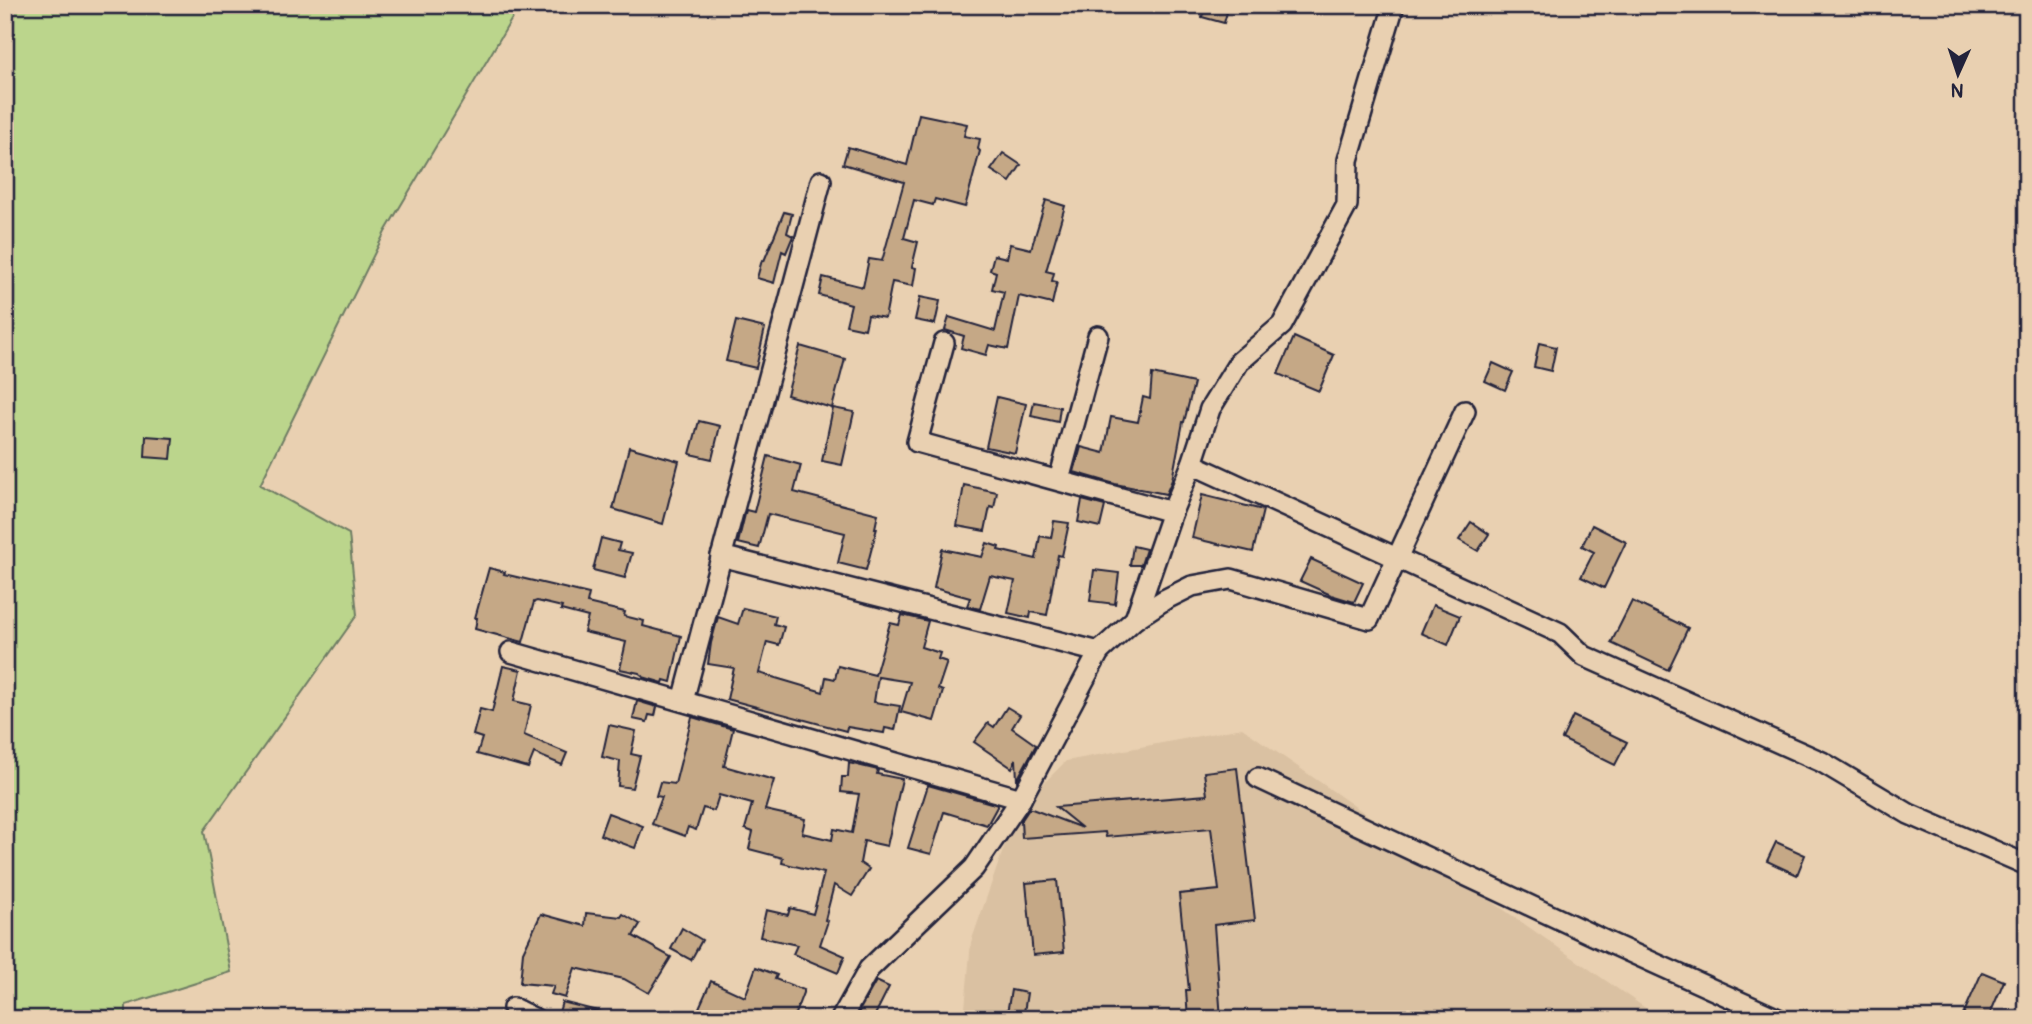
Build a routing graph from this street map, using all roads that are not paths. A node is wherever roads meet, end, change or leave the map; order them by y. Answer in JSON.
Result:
{"nodes":[{"id":1,"x":1394,"y":5,"type":"edge"},
{"id":2,"x":821,"y":181,"type":"dead end"},
{"id":3,"x":1098,"y":336,"type":"dead end"},
{"id":4,"x":944,"y":343,"type":"dead end"},
{"id":5,"x":1465,"y":411,"type":"dead end"},
{"id":6,"x":1192,"y":464,"type":"junction"},
{"id":7,"x":1059,"y":480,"type":"junction"},
{"id":8,"x":1172,"y":512,"type":"junction"},
{"id":9,"x":721,"y":556,"type":"junction"},
{"id":10,"x":1397,"y":559,"type":"junction"},
{"id":11,"x":1135,"y":619,"type":"junction"},
{"id":12,"x":511,"y":652,"type":"dead end"},
{"id":13,"x":1099,"y":652,"type":"junction"},
{"id":14,"x":683,"y":701,"type":"junction"},
{"id":15,"x":1258,"y":778,"type":"dead end"},
{"id":16,"x":1021,"y":799,"type":"junction"},
{"id":17,"x":2027,"y":865,"type":"edge"},
{"id":18,"x":513,"y":1008,"type":"dead end"},
{"id":19,"x":536,"y":1019,"type":"edge"},
{"id":20,"x":841,"y":1019,"type":"edge"},
{"id":21,"x":1778,"y":1019,"type":"edge"}],
"edges":[{"from":1,"to":6,"type":"street"},
{"from":2,"to":9,"type":"street"},
{"from":3,"to":7,"type":"street"},
{"from":4,"to":7,"type":"street"},
{"from":5,"to":10,"type":"street"},
{"from":6,"to":8,"type":"street"},
{"from":6,"to":10,"type":"street"},
{"from":7,"to":8,"type":"street"},
{"from":8,"to":11,"type":"street"},
{"from":9,"to":13,"type":"street"},
{"from":9,"to":14,"type":"street"},
{"from":10,"to":11,"type":"street"},
{"from":10,"to":17,"type":"street"},
{"from":11,"to":13,"type":"street"},
{"from":12,"to":14,"type":"street"},
{"from":13,"to":16,"type":"street"},
{"from":14,"to":16,"type":"street"},
{"from":15,"to":21,"type":"street"},
{"from":16,"to":20,"type":"street"},
{"from":18,"to":19,"type":"street"}]}
